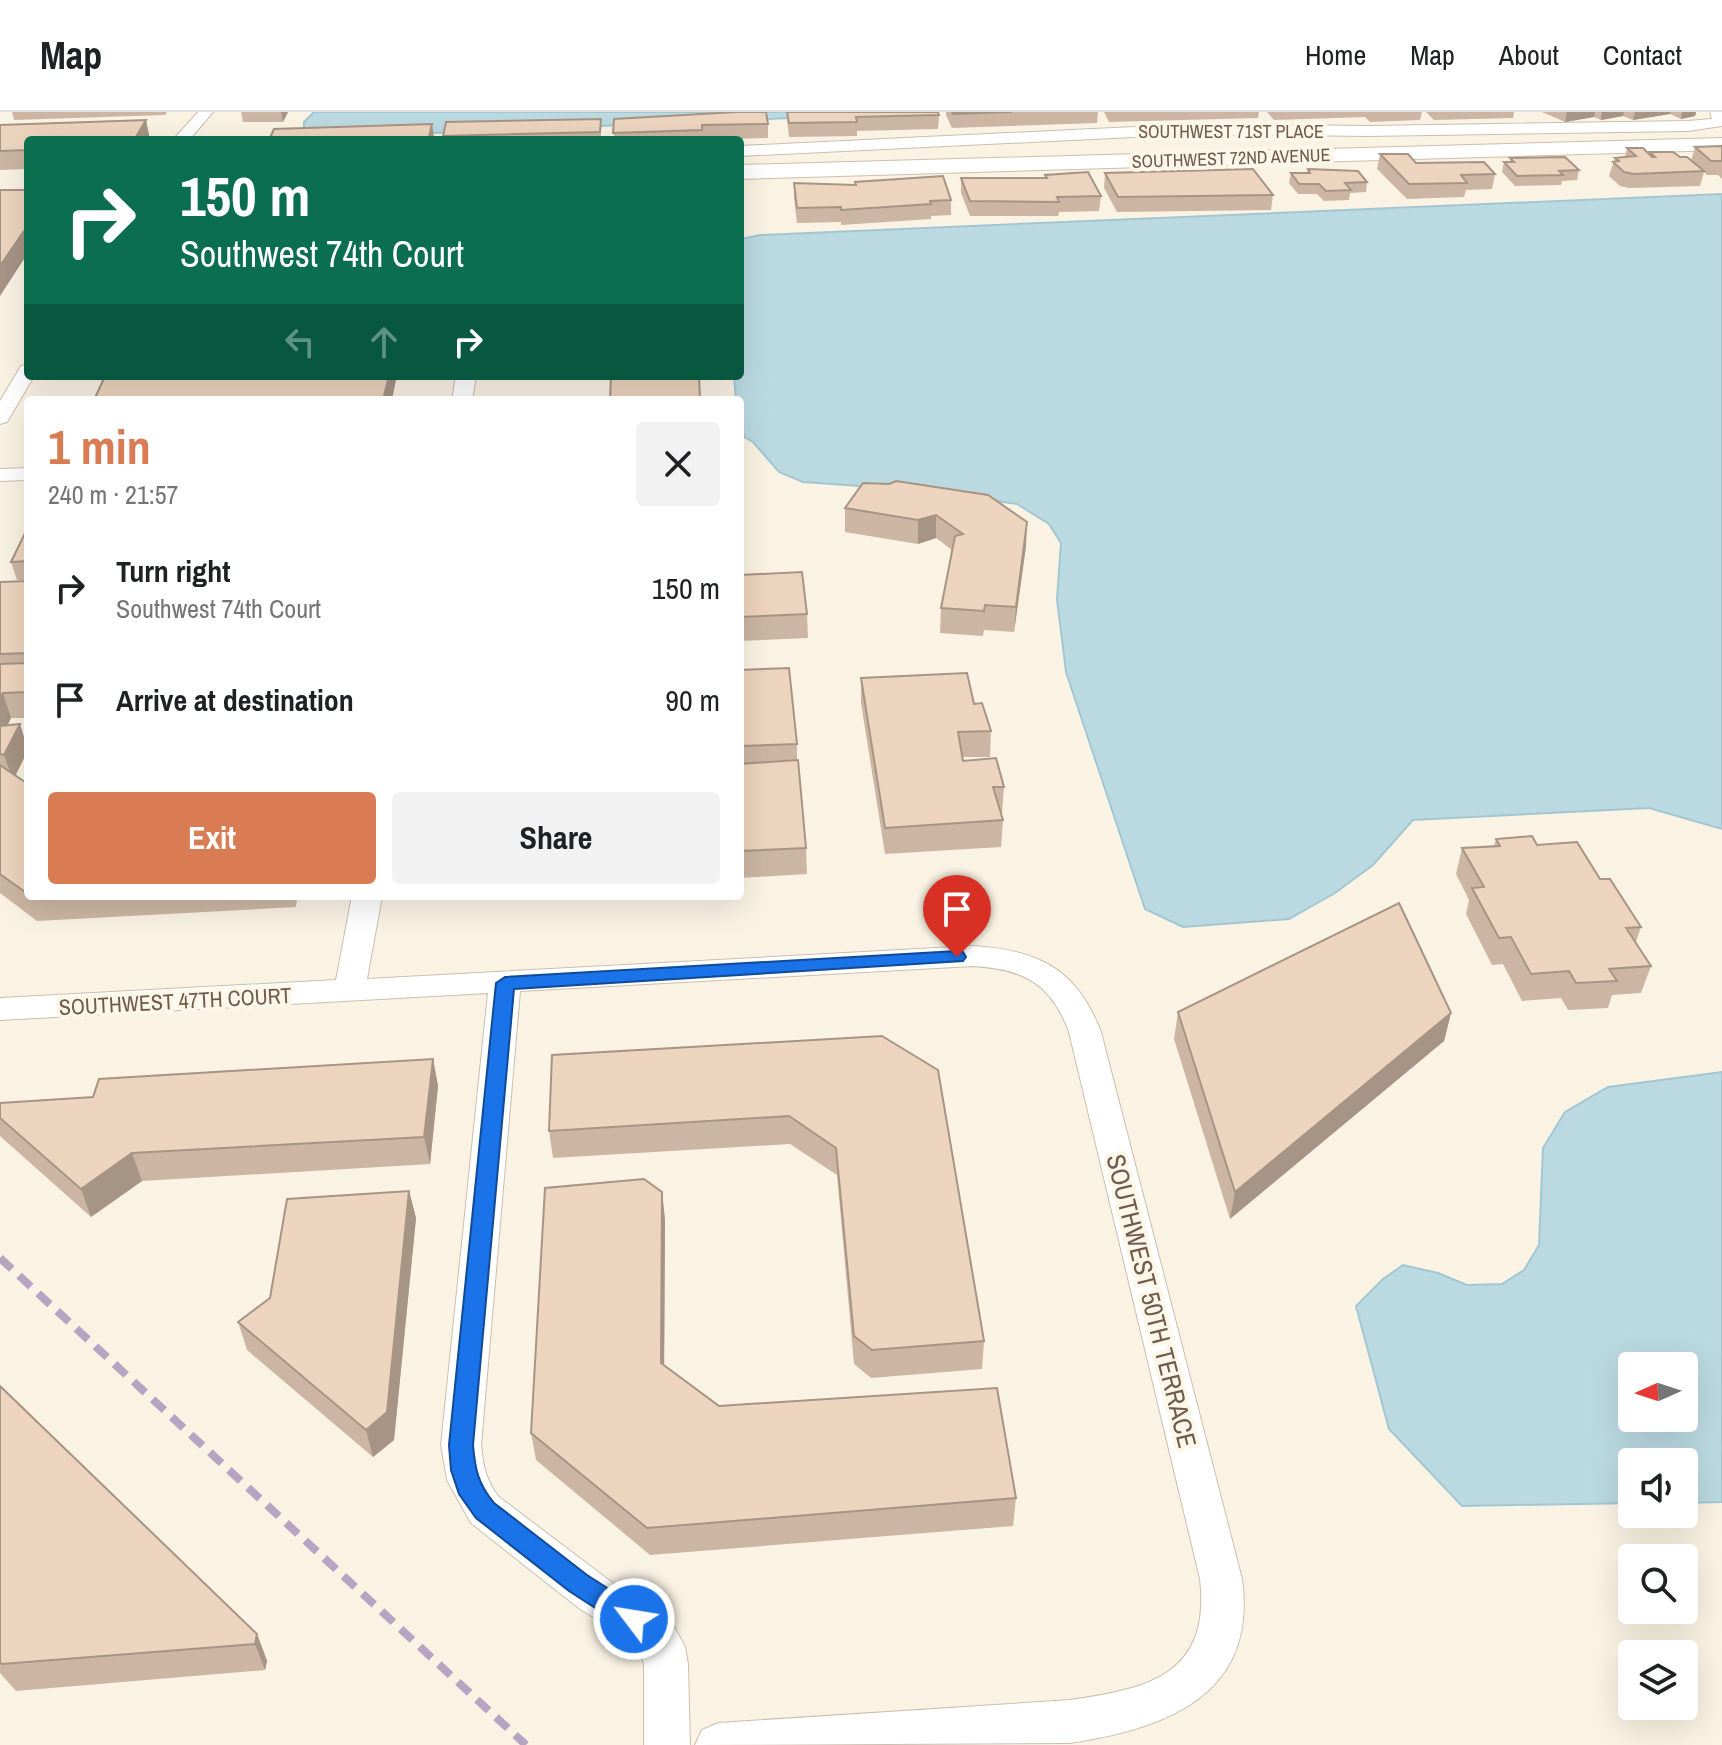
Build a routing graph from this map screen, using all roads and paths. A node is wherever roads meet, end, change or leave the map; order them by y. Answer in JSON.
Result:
{"nodes":[{"id":1,"x":206,"y":112,"type":"edge"},
{"id":2,"x":1719,"y":116,"type":"edge"},
{"id":3,"x":1547,"y":129,"type":"junction"},
{"id":4,"x":185,"y":136,"type":"edge"},
{"id":5,"x":1722,"y":144,"type":"edge"},
{"id":6,"x":1568,"y":148,"type":"junction"},
{"id":7,"x":777,"y":149,"type":"junction"},
{"id":8,"x":744,"y":151,"type":"edge"},
{"id":9,"x":784,"y":171,"type":"junction"},
{"id":10,"x":744,"y":172,"type":"edge"},
{"id":11,"x":24,"y":377,"type":"edge"},
{"id":12,"x":0,"y":418,"type":"edge"},
{"id":13,"x":24,"y":474,"type":"edge"},
{"id":14,"x":0,"y":475,"type":"edge"},
{"id":15,"x":366,"y":900,"type":"edge"},
{"id":16,"x":1023,"y":963,"type":"joint"},
{"id":17,"x":505,"y":983,"type":"junction"},
{"id":18,"x":349,"y":992,"type":"junction"},
{"id":19,"x":0,"y":1009,"type":"edge"},
{"id":20,"x":667,"y":1745,"type":"edge"},
{"id":21,"x":718,"y":1745,"type":"edge"}],
"edges":[{"from":1,"to":4,"type":"street"},
{"from":2,"to":3,"type":"street","name":"SOUTHWEST 71ST PLACE"},
{"from":3,"to":6,"type":"street"},
{"from":3,"to":7,"type":"street","name":"SOUTHWEST 71ST PLACE"},
{"from":5,"to":6,"type":"street","name":"SOUTHWEST 72ND AVENUE"},
{"from":6,"to":9,"type":"street","name":"SOUTHWEST 72ND AVENUE"},
{"from":7,"to":8,"type":"street","name":"SOUTHWEST 71ST PLACE"},
{"from":7,"to":9,"type":"street"},
{"from":9,"to":10,"type":"street","name":"SOUTHWEST 72ND AVENUE"},
{"from":11,"to":12,"type":"street"},
{"from":13,"to":14,"type":"street"},
{"from":15,"to":18,"type":"street"},
{"from":16,"to":17,"type":"street","name":"SOUTHWEST 47TH COURT"},
{"from":16,"to":21,"type":"street","name":"SOUTHWEST 50TH TERRACE"},
{"from":17,"to":18,"type":"street","name":"SOUTHWEST 47TH COURT"},
{"from":17,"to":20,"type":"street"},
{"from":18,"to":19,"type":"street","name":"SOUTHWEST 47TH COURT"}]}
